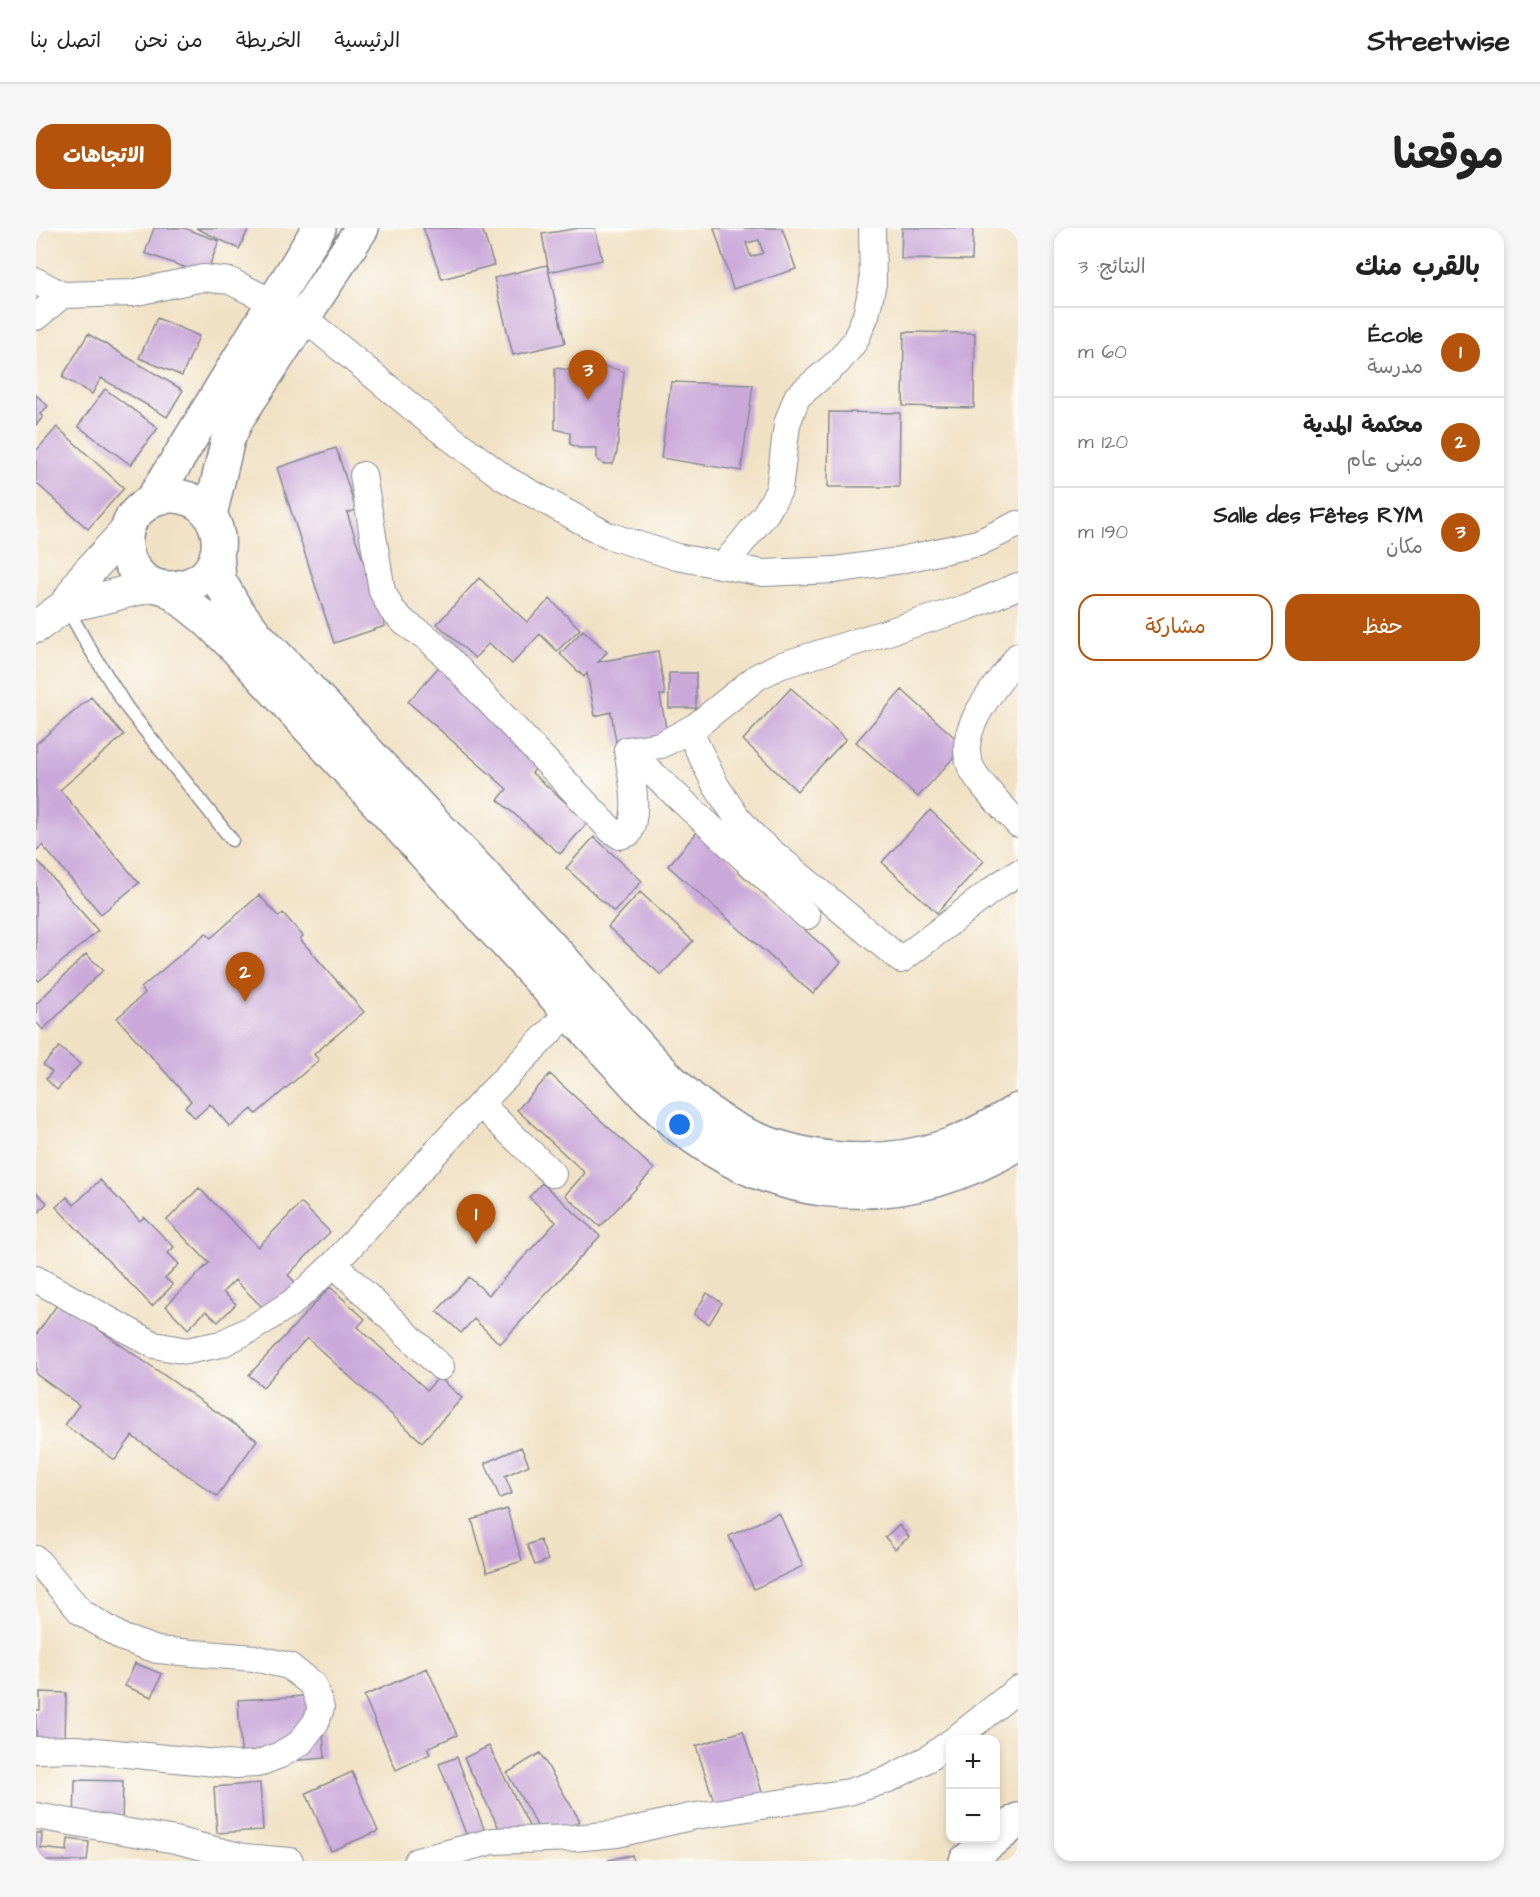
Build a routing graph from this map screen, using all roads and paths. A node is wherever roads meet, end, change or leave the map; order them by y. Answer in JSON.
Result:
{"nodes":[{"id":1,"x":319,"y":228,"type":"edge"},
{"id":2,"x":362,"y":228,"type":"edge"},
{"id":3,"x":872,"y":228,"type":"edge"},
{"id":4,"x":36,"y":281,"type":"edge"},
{"id":5,"x":62,"y":295,"type":"junction"},
{"id":6,"x":274,"y":303,"type":"junction"},
{"id":7,"x":36,"y":317,"type":"edge"},
{"id":8,"x":304,"y":318,"type":"junction"},
{"id":9,"x":363,"y":475,"type":"dead end"},
{"id":10,"x":151,"y":500,"type":"junction"},
{"id":11,"x":210,"y":515,"type":"junction"},
{"id":12,"x":1018,"y":524,"type":"edge"},
{"id":13,"x":127,"y":530,"type":"junction"},
{"id":14,"x":217,"y":553,"type":"junction"},
{"id":15,"x":723,"y":566,"type":"junction"},
{"id":16,"x":1018,"y":586,"type":"edge"},
{"id":17,"x":160,"y":587,"type":"junction"},
{"id":18,"x":66,"y":605,"type":"junction"},
{"id":19,"x":36,"y":627,"type":"edge"},
{"id":20,"x":1018,"y":656,"type":"edge"},
{"id":21,"x":689,"y":730,"type":"junction"},
{"id":22,"x":627,"y":750,"type":"junction"},
{"id":23,"x":1018,"y":824,"type":"edge"},
{"id":24,"x":232,"y":840,"type":"dead end"},
{"id":25,"x":1018,"y":873,"type":"edge"},
{"id":26,"x":807,"y":916,"type":"dead end"},
{"id":27,"x":554,"y":972,"type":"junction"},
{"id":28,"x":569,"y":1012,"type":"junction"},
{"id":29,"x":480,"y":1104,"type":"junction"},
{"id":30,"x":1018,"y":1110,"type":"edge"},
{"id":31,"x":1018,"y":1144,"type":"edge"},
{"id":32,"x":554,"y":1174,"type":"dead end"},
{"id":33,"x":334,"y":1264,"type":"junction"},
{"id":34,"x":36,"y":1279,"type":"edge"},
{"id":35,"x":441,"y":1367,"type":"dead end"},
{"id":36,"x":36,"y":1559,"type":"edge"},
{"id":37,"x":1018,"y":1689,"type":"edge"},
{"id":38,"x":960,"y":1735,"type":"edge"},
{"id":39,"x":946,"y":1745,"type":"edge"},
{"id":40,"x":36,"y":1750,"type":"edge"},
{"id":41,"x":36,"y":1816,"type":"edge"},
{"id":42,"x":1018,"y":1820,"type":"edge"},
{"id":43,"x":1000,"y":1834,"type":"edge"},
{"id":44,"x":989,"y":1843,"type":"edge"},
{"id":45,"x":290,"y":1861,"type":"edge"},
{"id":46,"x":417,"y":1861,"type":"edge"},
{"id":47,"x":966,"y":1861,"type":"edge"}],
"edges":[{"from":1,"to":6,"type":"main road"},
{"from":2,"to":8,"type":"main road"},
{"from":3,"to":15,"type":"street"},
{"from":4,"to":5,"type":"street"},
{"from":5,"to":6,"type":"street"},
{"from":5,"to":7,"type":"street"},
{"from":6,"to":8,"type":"street"},
{"from":6,"to":10,"type":"main road"},
{"from":8,"to":11,"type":"main road"},
{"from":8,"to":15,"type":"street"},
{"from":9,"to":22,"type":"street"},
{"from":10,"to":11,"type":"main road"},
{"from":10,"to":13,"type":"main road"},
{"from":11,"to":14,"type":"main road"},
{"from":12,"to":15,"type":"street"},
{"from":13,"to":17,"type":"main road"},
{"from":13,"to":18,"type":"street"},
{"from":14,"to":17,"type":"main road"},
{"from":14,"to":27,"type":"main road"},
{"from":16,"to":21,"type":"street"},
{"from":17,"to":18,"type":"street"},
{"from":17,"to":27,"type":"main road"},
{"from":18,"to":19,"type":"street"},
{"from":18,"to":24,"type":"lane"},
{"from":20,"to":23,"type":"street"},
{"from":21,"to":22,"type":"street"},
{"from":21,"to":25,"type":"street"},
{"from":22,"to":26,"type":"street"},
{"from":27,"to":28,"type":"main road"},
{"from":27,"to":30,"type":"main road"},
{"from":28,"to":29,"type":"street"},
{"from":28,"to":31,"type":"main road"},
{"from":29,"to":32,"type":"street"},
{"from":29,"to":33,"type":"street"},
{"from":33,"to":34,"type":"street"},
{"from":33,"to":35,"type":"street"},
{"from":36,"to":40,"type":"street"},
{"from":37,"to":38,"type":"street"},
{"from":39,"to":46,"type":"street"},
{"from":41,"to":45,"type":"street"},
{"from":42,"to":43,"type":"main road"},
{"from":44,"to":47,"type":"main road"}]}
